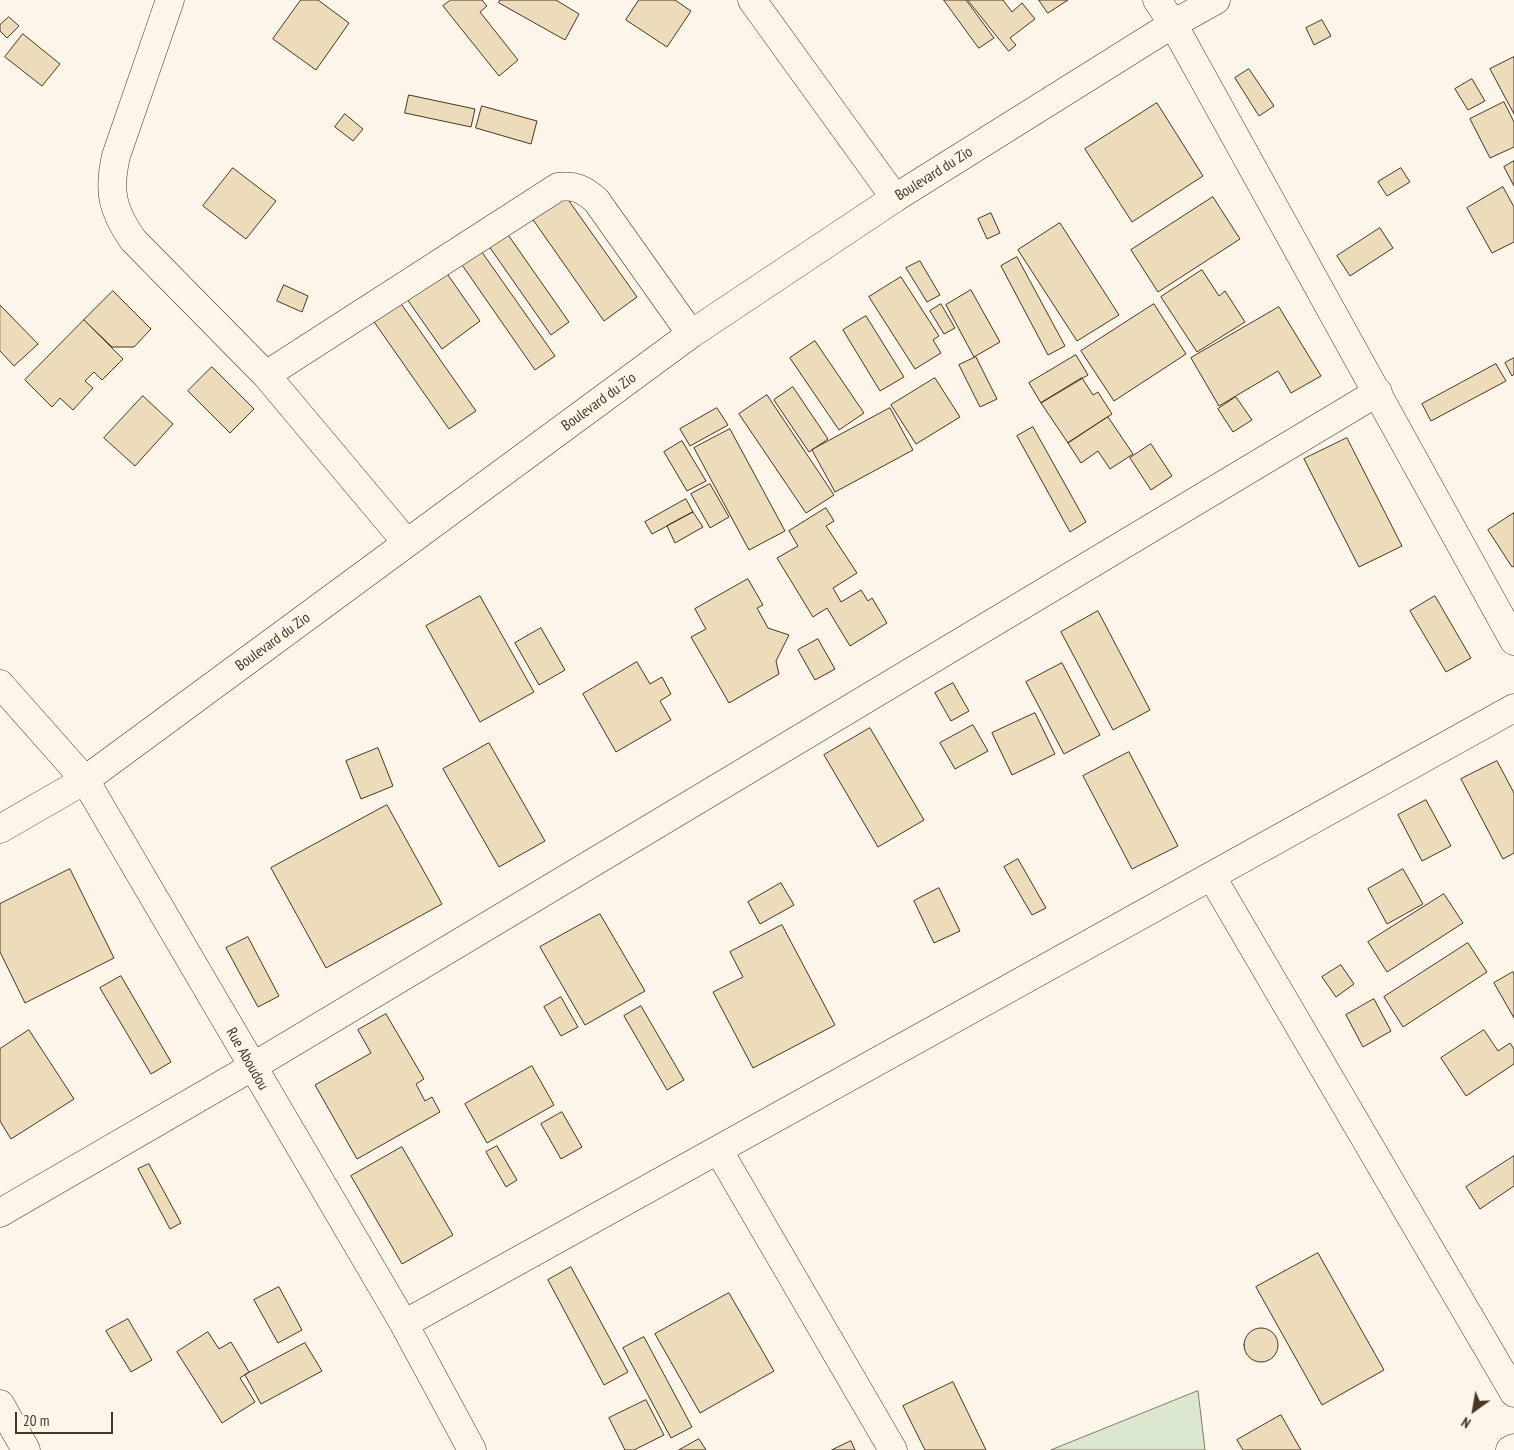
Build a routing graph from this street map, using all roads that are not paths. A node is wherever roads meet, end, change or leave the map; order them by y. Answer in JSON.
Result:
{"nodes":[{"id":1,"x":170,"y":0,"type":"edge"},
{"id":2,"x":752,"y":0,"type":"edge"},
{"id":3,"x":1157,"y":0,"type":"edge"},
{"id":4,"x":1216,"y":0,"type":"edge"},
{"id":5,"x":1173,"y":24,"type":"junction"},
{"id":6,"x":895,"y":198,"type":"junction"},
{"id":7,"x":691,"y":334,"type":"junction"},
{"id":8,"x":266,"y":375,"type":"junction"},
{"id":9,"x":1378,"y":392,"type":"junction"},
{"id":10,"x":407,"y":543,"type":"junction"},
{"id":11,"x":1514,"y":641,"type":"edge"},
{"id":12,"x":0,"y":684,"type":"edge"},
{"id":13,"x":1514,"y":708,"type":"edge"},
{"id":14,"x":85,"y":780,"type":"junction"},
{"id":15,"x":0,"y":828,"type":"edge"},
{"id":16,"x":1212,"y":877,"type":"junction"},
{"id":17,"x":252,"y":1067,"type":"junction"},
{"id":18,"x":719,"y":1151,"type":"junction"},
{"id":19,"x":0,"y":1213,"type":"edge"},
{"id":20,"x":404,"y":1324,"type":"junction"},
{"id":21,"x":1514,"y":1393,"type":"edge"},
{"id":22,"x":0,"y":1404,"type":"edge"},
{"id":23,"x":1514,"y":1448,"type":"edge"},
{"id":24,"x":26,"y":1450,"type":"edge"},
{"id":25,"x":472,"y":1450,"type":"edge"},
{"id":26,"x":893,"y":1450,"type":"edge"},
{"id":27,"x":1510,"y":1450,"type":"edge"}],
"edges":[{"from":1,"to":8,"type":"street"},
{"from":2,"to":6,"type":"street"},
{"from":3,"to":5,"type":"street"},
{"from":4,"to":5,"type":"street","name":"Boulevard du Zio"},
{"from":5,"to":6,"type":"street","name":"Boulevard du Zio"},
{"from":5,"to":9,"type":"street"},
{"from":6,"to":7,"type":"street","name":"Boulevard du Zio"},
{"from":7,"to":8,"type":"street"},
{"from":7,"to":10,"type":"street","name":"Boulevard du Zio"},
{"from":8,"to":10,"type":"street"},
{"from":9,"to":11,"type":"street"},
{"from":9,"to":17,"type":"street"},
{"from":10,"to":14,"type":"street","name":"Boulevard du Zio"},
{"from":12,"to":14,"type":"street","name":"Rue Aboudou"},
{"from":13,"to":16,"type":"street"},
{"from":14,"to":15,"type":"street","name":"Boulevard du Zio"},
{"from":14,"to":17,"type":"street","name":"Rue Aboudou"},
{"from":16,"to":18,"type":"street"},
{"from":16,"to":21,"type":"street"},
{"from":17,"to":19,"type":"street"},
{"from":17,"to":20,"type":"street","name":"Rue Aboudou"},
{"from":18,"to":20,"type":"street"},
{"from":18,"to":26,"type":"street"},
{"from":20,"to":25,"type":"street","name":"Rue Aboudou"},
{"from":22,"to":24,"type":"street"},
{"from":23,"to":27,"type":"street"}]}
